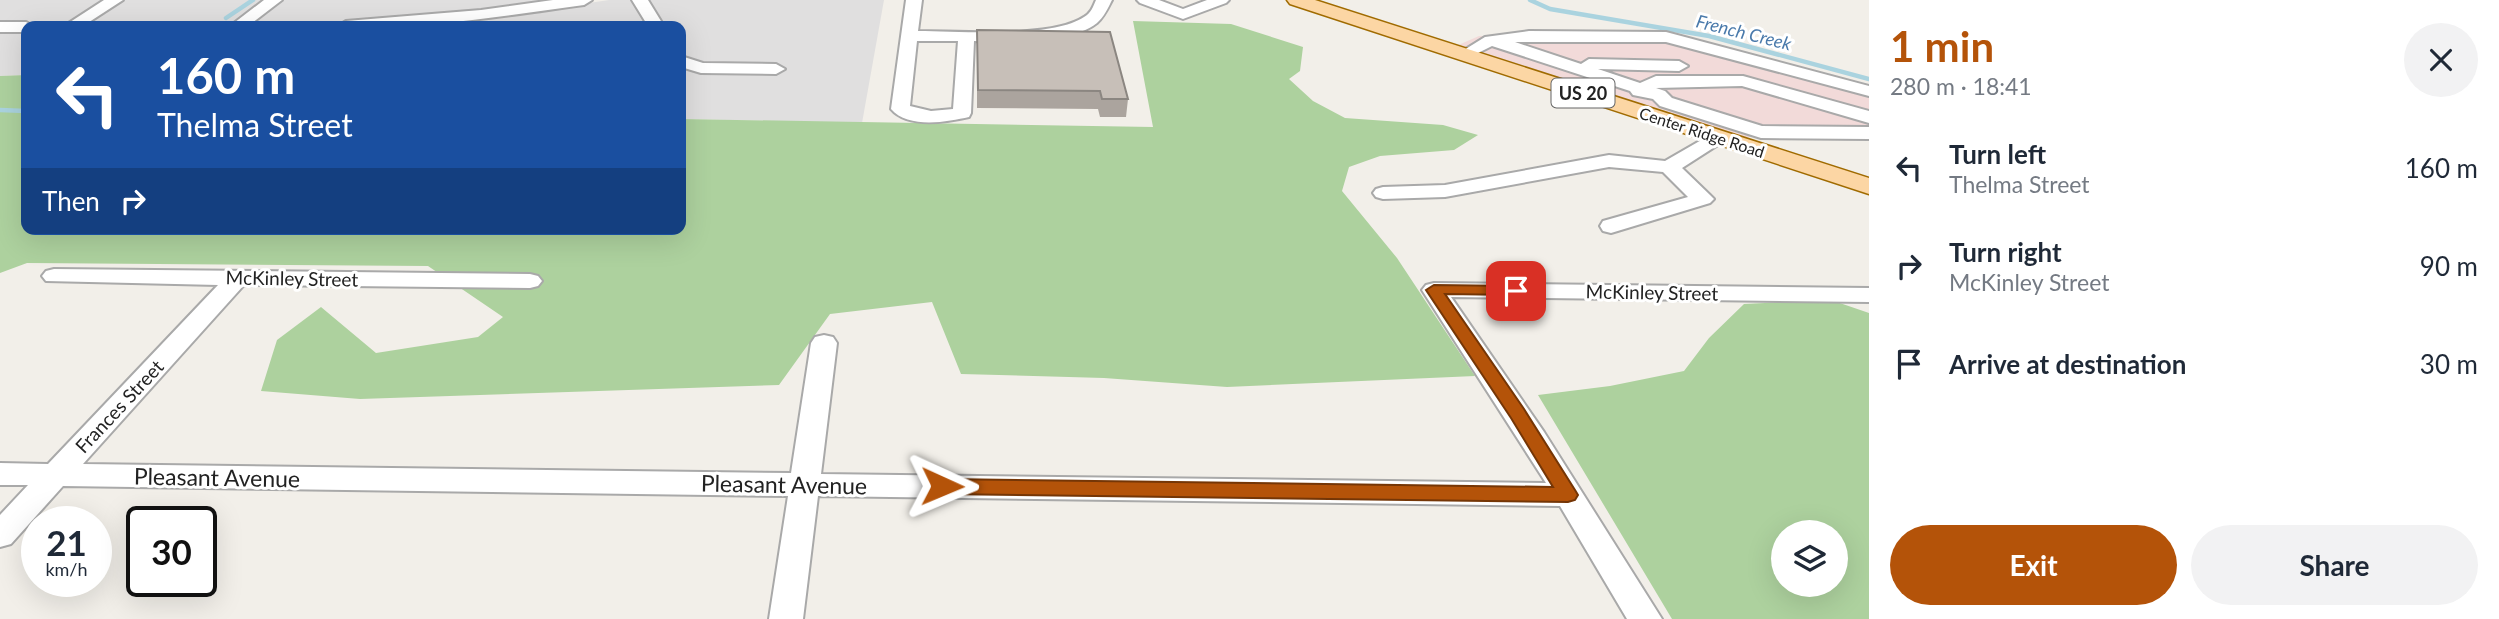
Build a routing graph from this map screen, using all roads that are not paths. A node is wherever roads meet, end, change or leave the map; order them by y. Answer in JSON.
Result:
{"nodes":[{"id":1,"x":115,"y":0,"type":"edge"},
{"id":2,"x":274,"y":0,"type":"edge"},
{"id":3,"x":640,"y":0,"type":"edge"},
{"id":4,"x":914,"y":0,"type":"edge"},
{"id":5,"x":1104,"y":0,"type":"edge"},
{"id":6,"x":1145,"y":0,"type":"edge"},
{"id":7,"x":1221,"y":0,"type":"edge"},
{"id":8,"x":1296,"y":0,"type":"edge"},
{"id":9,"x":577,"y":1,"type":"edge"},
{"id":10,"x":80,"y":21,"type":"edge"},
{"id":11,"x":245,"y":21,"type":"edge"},
{"id":12,"x":407,"y":21,"type":"edge"},
{"id":13,"x":653,"y":21,"type":"edge"},
{"id":14,"x":0,"y":27,"type":"edge"},
{"id":15,"x":21,"y":27,"type":"edge"},
{"id":16,"x":909,"y":36,"type":"junction"},
{"id":17,"x":966,"y":36,"type":"junction"},
{"id":18,"x":1527,"y":36,"type":"junction"},
{"id":19,"x":1491,"y":40,"type":"junction"},
{"id":20,"x":1464,"y":55,"type":"junction"},
{"id":21,"x":1560,"y":62,"type":"junction"},
{"id":22,"x":686,"y":63,"type":"edge"},
{"id":23,"x":776,"y":69,"type":"dead end"},
{"id":24,"x":1736,"y":81,"type":"junction"},
{"id":25,"x":1643,"y":89,"type":"junction"},
{"id":26,"x":1869,"y":91,"type":"edge"},
{"id":27,"x":1618,"y":105,"type":"junction"},
{"id":28,"x":1869,"y":117,"type":"edge"},
{"id":29,"x":1869,"y":133,"type":"edge"},
{"id":30,"x":1717,"y":137,"type":"junction"},
{"id":31,"x":1669,"y":167,"type":"junction"},
{"id":32,"x":1869,"y":186,"type":"edge"},
{"id":33,"x":1383,"y":193,"type":"dead end"},
{"id":34,"x":1611,"y":226,"type":"dead end"},
{"id":35,"x":54,"y":276,"type":"dead end"},
{"id":36,"x":238,"y":278,"type":"junction"},
{"id":37,"x":530,"y":281,"type":"dead end"},
{"id":38,"x":1869,"y":295,"type":"edge"},
{"id":39,"x":824,"y":343,"type":"dead end"},
{"id":40,"x":0,"y":474,"type":"edge"},
{"id":41,"x":55,"y":475,"type":"junction"},
{"id":42,"x":806,"y":485,"type":"junction"},
{"id":43,"x":1568,"y":495,"type":"junction"},
{"id":44,"x":0,"y":535,"type":"edge"},
{"id":45,"x":786,"y":619,"type":"edge"},
{"id":46,"x":1645,"y":619,"type":"edge"}],
"edges":[{"from":1,"to":10,"type":"street"},
{"from":2,"to":11,"type":"street"},
{"from":3,"to":13,"type":"street"},
{"from":4,"to":16,"type":"street"},
{"from":5,"to":17,"type":"street"},
{"from":6,"to":7,"type":"street"},
{"from":8,"to":20,"type":"main road","name":"Center Ridge Road","number":"US 20"},
{"from":9,"to":12,"type":"street"},
{"from":14,"to":15,"type":"street"},
{"from":16,"to":17,"type":"street"},
{"from":16,"to":17,"type":"street"},
{"from":18,"to":19,"type":"street"},
{"from":18,"to":21,"type":"street"},
{"from":18,"to":26,"type":"street"},
{"from":19,"to":20,"type":"street"},
{"from":19,"to":21,"type":"street"},
{"from":20,"to":27,"type":"main road","name":"Center Ridge Road","number":"US 20"},
{"from":21,"to":24,"type":"street"},
{"from":21,"to":25,"type":"street"},
{"from":22,"to":23,"type":"street"},
{"from":24,"to":25,"type":"street"},
{"from":24,"to":28,"type":"street"},
{"from":25,"to":27,"type":"street"},
{"from":25,"to":29,"type":"street"},
{"from":27,"to":30,"type":"main road","name":"Center Ridge Road","number":"US 20"},
{"from":30,"to":31,"type":"street"},
{"from":30,"to":32,"type":"main road","name":"Center Ridge Road","number":"US 20"},
{"from":31,"to":33,"type":"street"},
{"from":31,"to":34,"type":"street"},
{"from":35,"to":36,"type":"street","name":"McKinley Street"},
{"from":36,"to":37,"type":"street","name":"McKinley Street"},
{"from":36,"to":41,"type":"street","name":"Frances Street"},
{"from":38,"to":43,"type":"street","name":"McKinley Street"},
{"from":39,"to":42,"type":"street"},
{"from":40,"to":41,"type":"street","name":"Pleasant Avenue"},
{"from":41,"to":42,"type":"street","name":"Pleasant Avenue"},
{"from":41,"to":44,"type":"street","name":"Frances Street"},
{"from":42,"to":43,"type":"street","name":"Pleasant Avenue"},
{"from":42,"to":45,"type":"street"},
{"from":43,"to":46,"type":"street"}]}
